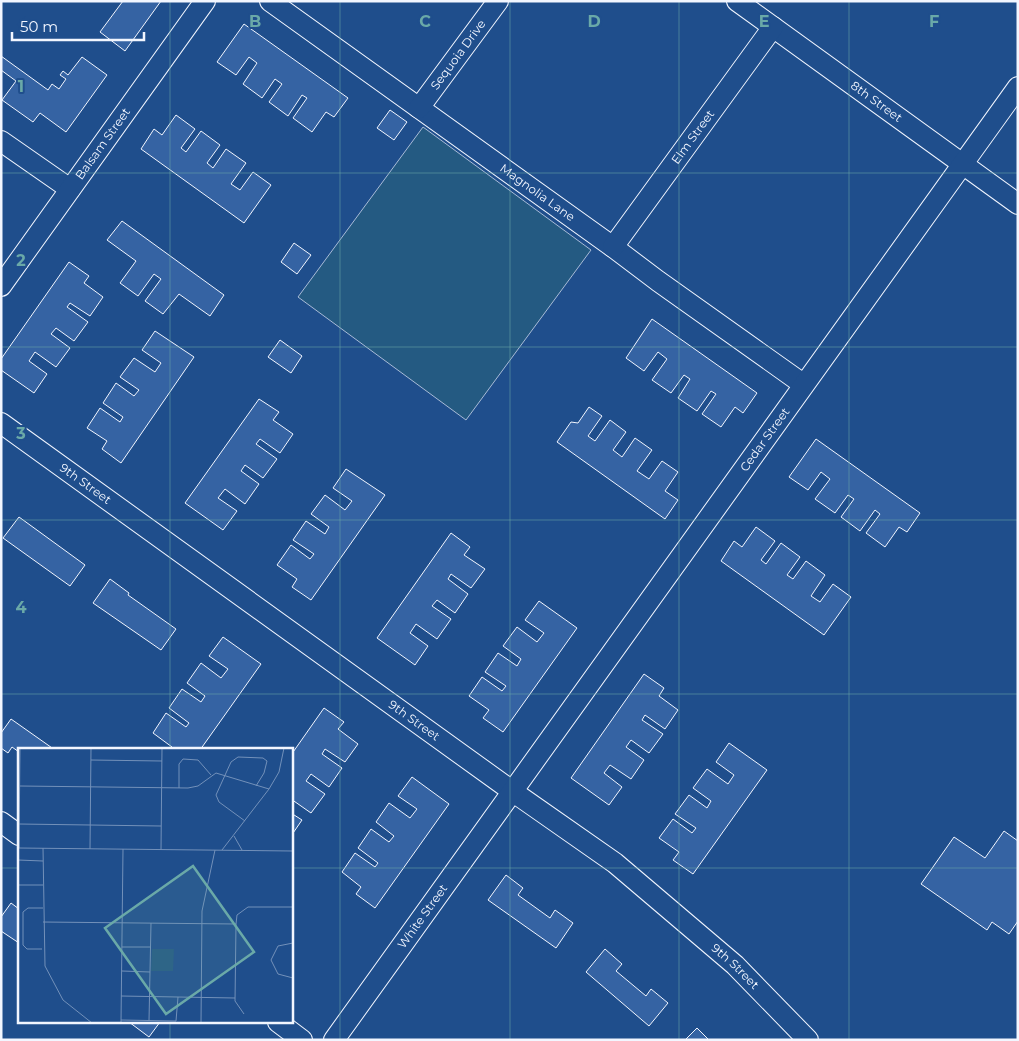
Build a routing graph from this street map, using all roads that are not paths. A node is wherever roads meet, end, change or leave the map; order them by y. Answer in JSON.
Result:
{"nodes":[{"id":1,"x":206,"y":1,"type":"edge"},
{"id":2,"x":270,"y":1,"type":"edge"},
{"id":3,"x":498,"y":1,"type":"edge"},
{"id":4,"x":737,"y":1,"type":"edge"},
{"id":5,"x":772,"y":27,"type":"junction"},
{"id":6,"x":1018,"y":87,"type":"edge"},
{"id":7,"x":419,"y":108,"type":"junction"},
{"id":8,"x":1,"y":141,"type":"edge"},
{"id":9,"x":962,"y":164,"type":"junction"},
{"id":10,"x":70,"y":189,"type":"junction"},
{"id":11,"x":1018,"y":204,"type":"edge"},
{"id":12,"x":613,"y":247,"type":"junction"},
{"id":13,"x":1,"y":286,"type":"edge"},
{"id":14,"x":803,"y":384,"type":"junction"},
{"id":15,"x":1,"y":423,"type":"edge"},
{"id":16,"x":512,"y":791,"type":"junction"},
{"id":17,"x":1,"y":822,"type":"edge"},
{"id":18,"x":18,"y":834,"type":"edge"},
{"id":19,"x":281,"y":1024,"type":"edge"},
{"id":20,"x":302,"y":1040,"type":"edge"},
{"id":21,"x":334,"y":1040,"type":"edge"},
{"id":22,"x":808,"y":1040,"type":"edge"}],
"edges":[{"from":1,"to":10,"type":"street","name":"Balsam Street"},
{"from":2,"to":7,"type":"street","name":"Magnolia Lane"},
{"from":3,"to":7,"type":"street","name":"Sequoia Drive"},
{"from":4,"to":5,"type":"street","name":"8th Street"},
{"from":5,"to":9,"type":"street","name":"8th Street"},
{"from":5,"to":12,"type":"street","name":"Elm Street"},
{"from":6,"to":9,"type":"street","name":"Cedar Street"},
{"from":7,"to":12,"type":"street","name":"Magnolia Lane"},
{"from":8,"to":10,"type":"street"},
{"from":9,"to":11,"type":"street","name":"8th Street"},
{"from":9,"to":14,"type":"street","name":"Cedar Street"},
{"from":10,"to":13,"type":"street","name":"Balsam Street"},
{"from":12,"to":14,"type":"street","name":"Magnolia Lane"},
{"from":14,"to":16,"type":"street","name":"Cedar Street"},
{"from":15,"to":16,"type":"street","name":"9th Street"},
{"from":16,"to":21,"type":"street","name":"White Street"},
{"from":16,"to":22,"type":"street","name":"9th Street"},
{"from":17,"to":18,"type":"street"},
{"from":19,"to":20,"type":"street"}]}
